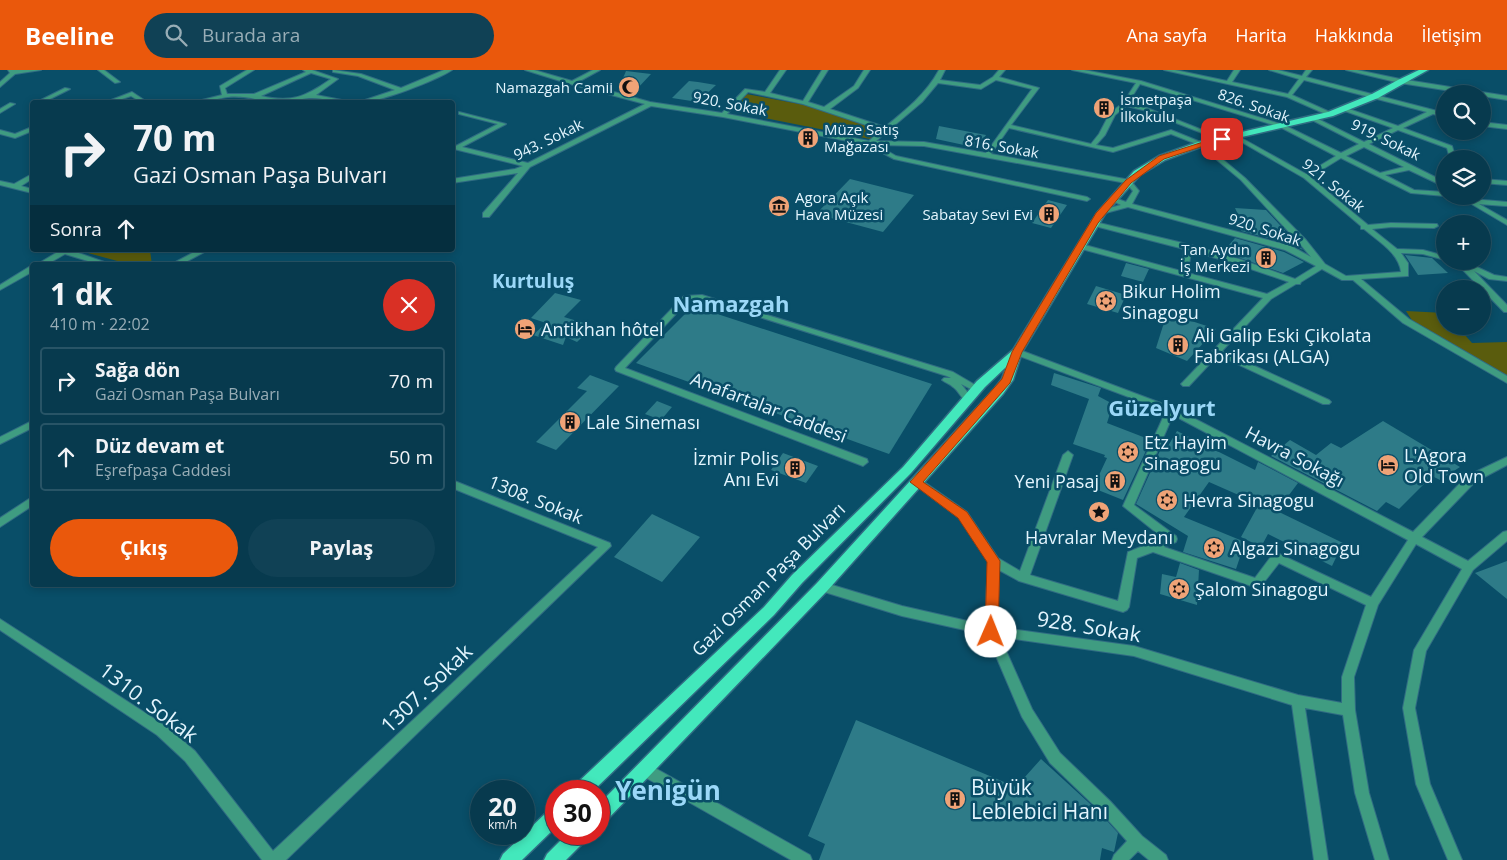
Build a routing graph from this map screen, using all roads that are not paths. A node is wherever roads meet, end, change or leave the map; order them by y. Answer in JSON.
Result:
{"nodes":[{"id":1,"x":38,"y":70,"type":"edge"},
{"id":2,"x":101,"y":70,"type":"edge"},
{"id":3,"x":232,"y":70,"type":"edge"},
{"id":4,"x":251,"y":70,"type":"edge"},
{"id":5,"x":449,"y":70,"type":"edge"},
{"id":6,"x":528,"y":70,"type":"edge"},
{"id":7,"x":597,"y":70,"type":"edge"},
{"id":8,"x":783,"y":70,"type":"edge"},
{"id":9,"x":825,"y":70,"type":"edge"},
{"id":10,"x":867,"y":70,"type":"edge"},
{"id":11,"x":942,"y":70,"type":"edge"},
{"id":12,"x":1002,"y":70,"type":"edge"},
{"id":13,"x":1075,"y":70,"type":"edge"},
{"id":14,"x":1170,"y":70,"type":"edge"},
{"id":15,"x":1237,"y":70,"type":"edge"},
{"id":16,"x":1272,"y":70,"type":"edge"},
{"id":17,"x":1309,"y":70,"type":"edge"},
{"id":18,"x":1349,"y":70,"type":"edge"},
{"id":19,"x":1425,"y":70,"type":"edge"},
{"id":20,"x":308,"y":71,"type":"edge"},
{"id":21,"x":337,"y":71,"type":"edge"},
{"id":22,"x":12,"y":72,"type":"edge"},
{"id":23,"x":244,"y":73,"type":"junction"},
{"id":24,"x":323,"y":76,"type":"junction"},
{"id":25,"x":995,"y":78,"type":"junction"},
{"id":26,"x":1303,"y":79,"type":"junction"},
{"id":27,"x":938,"y":81,"type":"junction"},
{"id":28,"x":1400,"y":81,"type":"junction"},
{"id":29,"x":116,"y":82,"type":"dead end"},
{"id":30,"x":1139,"y":82,"type":"junction"},
{"id":31,"x":1228,"y":82,"type":"junction"},
{"id":32,"x":572,"y":83,"type":"junction"},
{"id":33,"x":0,"y":85,"type":"edge"},
{"id":34,"x":67,"y":90,"type":"dead end"},
{"id":35,"x":400,"y":90,"type":"junction"},
{"id":36,"x":767,"y":93,"type":"junction"},
{"id":37,"x":225,"y":96,"type":"junction"},
{"id":38,"x":254,"y":96,"type":"junction"},
{"id":39,"x":311,"y":96,"type":"junction"},
{"id":40,"x":1289,"y":96,"type":"junction"},
{"id":41,"x":1375,"y":96,"type":"junction"},
{"id":42,"x":1507,"y":98,"type":"edge"},
{"id":43,"x":44,"y":100,"type":"edge"},
{"id":44,"x":115,"y":100,"type":"edge"},
{"id":45,"x":141,"y":100,"type":"edge"},
{"id":46,"x":206,"y":100,"type":"edge"},
{"id":47,"x":270,"y":100,"type":"edge"},
{"id":48,"x":289,"y":100,"type":"edge"},
{"id":49,"x":336,"y":100,"type":"edge"},
{"id":50,"x":368,"y":100,"type":"edge"},
{"id":51,"x":805,"y":103,"type":"junction"},
{"id":52,"x":12,"y":104,"type":"dead end"},
{"id":53,"x":650,"y":104,"type":"junction"},
{"id":54,"x":1125,"y":104,"type":"junction"},
{"id":55,"x":826,"y":109,"type":"junction"},
{"id":56,"x":1344,"y":109,"type":"junction"},
{"id":57,"x":0,"y":110,"type":"edge"},
{"id":58,"x":1432,"y":112,"type":"junction"},
{"id":59,"x":461,"y":113,"type":"dead end"},
{"id":60,"x":1436,"y":113,"type":"edge"},
{"id":61,"x":1330,"y":114,"type":"junction"},
{"id":62,"x":723,"y":115,"type":"junction"},
{"id":63,"x":1314,"y":118,"type":"junction"},
{"id":64,"x":1491,"y":125,"type":"edge"},
{"id":65,"x":1007,"y":126,"type":"junction"},
{"id":66,"x":1282,"y":126,"type":"junction"},
{"id":67,"x":1507,"y":127,"type":"edge"},
{"id":68,"x":1398,"y":128,"type":"junction"},
{"id":69,"x":885,"y":129,"type":"junction"},
{"id":70,"x":30,"y":130,"type":"edge"},
{"id":71,"x":0,"y":132,"type":"edge"},
{"id":72,"x":1234,"y":136,"type":"junction"},
{"id":73,"x":1222,"y":139,"type":"junction"},
{"id":74,"x":870,"y":143,"type":"junction"},
{"id":75,"x":1201,"y":144,"type":"junction"},
{"id":76,"x":1366,"y":144,"type":"junction"},
{"id":77,"x":1092,"y":146,"type":"junction"},
{"id":78,"x":1451,"y":150,"type":"edge"},
{"id":79,"x":988,"y":156,"type":"junction"},
{"id":80,"x":1340,"y":156,"type":"junction"},
{"id":81,"x":528,"y":165,"type":"junction"},
{"id":82,"x":1412,"y":167,"type":"junction"},
{"id":83,"x":1378,"y":175,"type":"junction"},
{"id":84,"x":30,"y":177,"type":"edge"},
{"id":85,"x":1306,"y":177,"type":"junction"},
{"id":86,"x":1436,"y":178,"type":"edge"},
{"id":87,"x":455,"y":181,"type":"edge"},
{"id":88,"x":1128,"y":181,"type":"junction"},
{"id":89,"x":1491,"y":182,"type":"edge"},
{"id":90,"x":0,"y":183,"type":"edge"},
{"id":91,"x":1507,"y":183,"type":"edge"},
{"id":92,"x":16,"y":186,"type":"junction"},
{"id":93,"x":30,"y":190,"type":"edge"},
{"id":94,"x":1436,"y":193,"type":"edge"},
{"id":95,"x":1086,"y":198,"type":"dead end"},
{"id":96,"x":1113,"y":199,"type":"junction"},
{"id":97,"x":1491,"y":202,"type":"edge"},
{"id":98,"x":1505,"y":204,"type":"dead end"},
{"id":99,"x":1128,"y":205,"type":"junction"},
{"id":100,"x":1477,"y":205,"type":"edge"},
{"id":101,"x":1100,"y":213,"type":"junction"},
{"id":102,"x":486,"y":215,"type":"dead end"},
{"id":103,"x":1094,"y":223,"type":"junction"},
{"id":104,"x":1507,"y":223,"type":"edge"},
{"id":105,"x":1434,"y":226,"type":"dead end"},
{"id":106,"x":1364,"y":227,"type":"junction"},
{"id":107,"x":1081,"y":246,"type":"junction"},
{"id":108,"x":1188,"y":247,"type":"junction"},
{"id":109,"x":1395,"y":251,"type":"junction"},
{"id":110,"x":62,"y":252,"type":"edge"},
{"id":111,"x":71,"y":252,"type":"edge"},
{"id":112,"x":200,"y":252,"type":"edge"},
{"id":113,"x":1436,"y":256,"type":"edge"},
{"id":114,"x":45,"y":262,"type":"edge"},
{"id":115,"x":100,"y":262,"type":"edge"},
{"id":116,"x":180,"y":262,"type":"edge"},
{"id":117,"x":1322,"y":266,"type":"junction"},
{"id":118,"x":30,"y":270,"type":"edge"},
{"id":119,"x":1466,"y":270,"type":"edge"},
{"id":120,"x":1476,"y":270,"type":"edge"},
{"id":121,"x":1184,"y":274,"type":"junction"},
{"id":122,"x":1354,"y":277,"type":"junction"},
{"id":123,"x":1507,"y":279,"type":"edge"},
{"id":124,"x":1297,"y":282,"type":"junction"},
{"id":125,"x":0,"y":288,"type":"edge"},
{"id":126,"x":1268,"y":297,"type":"junction"},
{"id":127,"x":735,"y":306,"type":"junction"},
{"id":128,"x":1507,"y":310,"type":"edge"},
{"id":129,"x":1216,"y":351,"type":"junction"},
{"id":130,"x":1017,"y":352,"type":"junction"},
{"id":131,"x":947,"y":380,"type":"junction"},
{"id":132,"x":1007,"y":380,"type":"junction"},
{"id":133,"x":1507,"y":380,"type":"edge"},
{"id":134,"x":1186,"y":384,"type":"dead end"},
{"id":135,"x":974,"y":389,"type":"junction"},
{"id":136,"x":1326,"y":402,"type":"dead end"},
{"id":137,"x":986,"y":405,"type":"junction"},
{"id":138,"x":1171,"y":410,"type":"junction"},
{"id":139,"x":30,"y":425,"type":"edge"},
{"id":140,"x":0,"y":440,"type":"edge"},
{"id":141,"x":1068,"y":455,"type":"dead end"},
{"id":142,"x":1507,"y":461,"type":"edge"},
{"id":143,"x":863,"y":462,"type":"dead end"},
{"id":144,"x":916,"y":482,"type":"junction"},
{"id":145,"x":455,"y":485,"type":"edge"},
{"id":146,"x":30,"y":502,"type":"edge"},
{"id":147,"x":0,"y":523,"type":"edge"},
{"id":148,"x":1415,"y":538,"type":"junction"},
{"id":149,"x":1504,"y":541,"type":"edge"},
{"id":150,"x":606,"y":546,"type":"joint"},
{"id":151,"x":1153,"y":548,"type":"junction"},
{"id":152,"x":994,"y":561,"type":"junction"},
{"id":153,"x":1469,"y":567,"type":"junction"},
{"id":154,"x":1023,"y":578,"type":"junction"},
{"id":155,"x":822,"y":587,"type":"junction"},
{"id":156,"x":1373,"y":603,"type":"junction"},
{"id":157,"x":0,"y":624,"type":"edge"},
{"id":158,"x":991,"y":632,"type":"junction"},
{"id":159,"x":1298,"y":701,"type":"junction"},
{"id":160,"x":1349,"y":710,"type":"junction"},
{"id":161,"x":646,"y":770,"type":"junction"},
{"id":162,"x":592,"y":780,"type":"edge"},
{"id":163,"x":610,"y":805,"type":"edge"},
{"id":164,"x":545,"y":826,"type":"edge"},
{"id":165,"x":1137,"y":841,"type":"junction"},
{"id":166,"x":569,"y":845,"type":"edge"},
{"id":167,"x":271,"y":860,"type":"edge"},
{"id":168,"x":275,"y":860,"type":"edge"},
{"id":169,"x":509,"y":860,"type":"edge"},
{"id":170,"x":554,"y":860,"type":"edge"},
{"id":171,"x":805,"y":860,"type":"edge"},
{"id":172,"x":1119,"y":860,"type":"edge"},
{"id":173,"x":1161,"y":860,"type":"edge"},
{"id":174,"x":1321,"y":860,"type":"edge"},
{"id":175,"x":1382,"y":860,"type":"edge"},
{"id":176,"x":1455,"y":860,"type":"edge"}],
"edges":[{"from":1,"to":22,"type":"street"},
{"from":2,"to":29,"type":"street"},
{"from":3,"to":23,"type":"street"},
{"from":4,"to":23,"type":"street"},
{"from":5,"to":35,"type":"street"},
{"from":6,"to":32,"type":"street","name":"920. Sokak"},
{"from":7,"to":32,"type":"street"},
{"from":8,"to":36,"type":"street"},
{"from":9,"to":51,"type":"street"},
{"from":10,"to":55,"type":"street"},
{"from":11,"to":27,"type":"street"},
{"from":12,"to":25,"type":"street"},
{"from":13,"to":30,"type":"street","name":"826. Sokak"},
{"from":14,"to":31,"type":"street"},
{"from":15,"to":31,"type":"street"},
{"from":16,"to":26,"type":"street"},
{"from":17,"to":26,"type":"street"},
{"from":18,"to":28,"type":"street"},
{"from":19,"to":28,"type":"main road"},
{"from":20,"to":24,"type":"street"},
{"from":20,"to":38,"type":"street"},
{"from":21,"to":24,"type":"street"},
{"from":21,"to":35,"type":"street"},
{"from":22,"to":33,"type":"street"},
{"from":23,"to":37,"type":"street"},
{"from":24,"to":39,"type":"street"},
{"from":25,"to":27,"type":"street"},
{"from":25,"to":65,"type":"street"},
{"from":26,"to":40,"type":"street"},
{"from":26,"to":41,"type":"street"},
{"from":27,"to":69,"type":"street"},
{"from":28,"to":41,"type":"main road"},
{"from":28,"to":42,"type":"street"},
{"from":30,"to":54,"type":"street"},
{"from":30,"to":66,"type":"street","name":"826. Sokak"},
{"from":31,"to":40,"type":"street"},
{"from":32,"to":53,"type":"street","name":"920. Sokak"},
{"from":34,"to":43,"type":"street"},
{"from":35,"to":50,"type":"street"},
{"from":36,"to":51,"type":"street"},
{"from":36,"to":62,"type":"street"},
{"from":37,"to":38,"type":"street"},
{"from":37,"to":46,"type":"street"},
{"from":38,"to":47,"type":"street"},
{"from":39,"to":48,"type":"street"},
{"from":39,"to":49,"type":"street"},
{"from":40,"to":61,"type":"street"},
{"from":41,"to":56,"type":"main road"},
{"from":41,"to":58,"type":"street"},
{"from":44,"to":45,"type":"street"},
{"from":51,"to":55,"type":"street"},
{"from":52,"to":57,"type":"street"},
{"from":53,"to":62,"type":"street","name":"920. Sokak"},
{"from":53,"to":81,"type":"street","name":"943. Sokak"},
{"from":54,"to":73,"type":"street"},
{"from":54,"to":77,"type":"street"},
{"from":55,"to":69,"type":"street"},
{"from":56,"to":61,"type":"main road"},
{"from":56,"to":68,"type":"street"},
{"from":58,"to":60,"type":"street"},
{"from":58,"to":68,"type":"street"},
{"from":59,"to":81,"type":"street"},
{"from":61,"to":63,"type":"main road"},
{"from":62,"to":74,"type":"street","name":"920. Sokak"},
{"from":63,"to":66,"type":"main road"},
{"from":63,"to":76,"type":"street","name":"919. Sokak"},
{"from":64,"to":67,"type":"street"},
{"from":65,"to":77,"type":"street"},
{"from":65,"to":79,"type":"street"},
{"from":66,"to":72,"type":"main road"},
{"from":66,"to":80,"type":"street","name":"826. Sokak"},
{"from":68,"to":76,"type":"street"},
{"from":68,"to":78,"type":"street"},
{"from":69,"to":74,"type":"street"},
{"from":70,"to":71,"type":"street"},
{"from":72,"to":73,"type":"main road"},
{"from":72,"to":85,"type":"street","name":"921. Sokak"},
{"from":73,"to":75,"type":"main road"},
{"from":74,"to":79,"type":"street","name":"816. Sokak"},
{"from":74,"to":95,"type":"street"},
{"from":75,"to":77,"type":"street"},
{"from":75,"to":88,"type":"main road"},
{"from":75,"to":117,"type":"street"},
{"from":76,"to":80,"type":"street"},
{"from":76,"to":82,"type":"street","name":"919. Sokak"},
{"from":79,"to":88,"type":"street","name":"816. Sokak"},
{"from":80,"to":83,"type":"street","name":"826. Sokak"},
{"from":80,"to":85,"type":"street"},
{"from":81,"to":87,"type":"street","name":"943. Sokak"},
{"from":81,"to":102,"type":"street"},
{"from":82,"to":83,"type":"street"},
{"from":82,"to":86,"type":"street","name":"919. Sokak"},
{"from":83,"to":94,"type":"street","name":"826. Sokak"},
{"from":84,"to":92,"type":"street"},
{"from":85,"to":106,"type":"street","name":"921. Sokak"},
{"from":88,"to":96,"type":"main road"},
{"from":88,"to":99,"type":"street"},
{"from":89,"to":91,"type":"street"},
{"from":90,"to":92,"type":"street"},
{"from":92,"to":93,"type":"street"},
{"from":96,"to":99,"type":"street","name":"920. Sokak"},
{"from":96,"to":101,"type":"main road"},
{"from":97,"to":98,"type":"street"},
{"from":99,"to":101,"type":"street"},
{"from":99,"to":117,"type":"street","name":"920. Sokak"},
{"from":100,"to":104,"type":"street"},
{"from":101,"to":103,"type":"main road"},
{"from":103,"to":107,"type":"main road"},
{"from":103,"to":108,"type":"street"},
{"from":105,"to":106,"type":"street","name":"921. Sokak"},
{"from":106,"to":109,"type":"street","name":"921. Sokak"},
{"from":107,"to":121,"type":"street"},
{"from":107,"to":130,"type":"main road"},
{"from":108,"to":121,"type":"street"},
{"from":108,"to":124,"type":"street"},
{"from":109,"to":113,"type":"street"},
{"from":109,"to":122,"type":"street","name":"920. Sokak"},
{"from":110,"to":114,"type":"street"},
{"from":111,"to":115,"type":"street"},
{"from":112,"to":116,"type":"street"},
{"from":117,"to":122,"type":"street","name":"920. Sokak"},
{"from":117,"to":124,"type":"street"},
{"from":118,"to":125,"type":"street"},
{"from":119,"to":128,"type":"street"},
{"from":120,"to":123,"type":"street"},
{"from":121,"to":126,"type":"street"},
{"from":122,"to":133,"type":"street"},
{"from":124,"to":126,"type":"street"},
{"from":126,"to":129,"type":"street"},
{"from":127,"to":131,"type":"street"},
{"from":127,"to":135,"type":"street"},
{"from":127,"to":143,"type":"street","name":"Anafartalar Caddesi"},
{"from":129,"to":134,"type":"street"},
{"from":129,"to":136,"type":"street"},
{"from":130,"to":132,"type":"main road"},
{"from":130,"to":135,"type":"main road","name":"Gazi Osman Paşa Bulvarı"},
{"from":130,"to":138,"type":"street","name":"Havra Sokağı"},
{"from":131,"to":135,"type":"street"},
{"from":131,"to":135,"type":"street"},
{"from":132,"to":135,"type":"main road"},
{"from":132,"to":137,"type":"main road"},
{"from":135,"to":137,"type":"main road"},
{"from":135,"to":162,"type":"main road","name":"Gazi Osman Paşa Bulvarı"},
{"from":137,"to":144,"type":"main road"},
{"from":138,"to":148,"type":"street","name":"Havra Sokağı"},
{"from":138,"to":151,"type":"street"},
{"from":139,"to":140,"type":"street"},
{"from":141,"to":154,"type":"street"},
{"from":142,"to":148,"type":"street"},
{"from":144,"to":152,"type":"street"},
{"from":144,"to":155,"type":"main road"},
{"from":145,"to":150,"type":"street","name":"1308. Sokak"},
{"from":146,"to":147,"type":"street"},
{"from":148,"to":153,"type":"street","name":"Havra Sokağı"},
{"from":148,"to":156,"type":"street"},
{"from":149,"to":153,"type":"street"},
{"from":150,"to":168,"type":"street","name":"1307. Sokak"},
{"from":151,"to":154,"type":"street"},
{"from":151,"to":156,"type":"street"},
{"from":152,"to":154,"type":"street"},
{"from":152,"to":158,"type":"street"},
{"from":153,"to":176,"type":"street"},
{"from":155,"to":158,"type":"street","name":"928. Sokak"},
{"from":155,"to":161,"type":"main road"},
{"from":156,"to":160,"type":"street"},
{"from":157,"to":167,"type":"street","name":"1310. Sokak"},
{"from":158,"to":159,"type":"street","name":"928. Sokak"},
{"from":158,"to":165,"type":"street"},
{"from":159,"to":160,"type":"street","name":"928. Sokak"},
{"from":159,"to":174,"type":"street"},
{"from":160,"to":175,"type":"street"},
{"from":161,"to":163,"type":"main road"},
{"from":161,"to":171,"type":"street"},
{"from":164,"to":169,"type":"main road"},
{"from":165,"to":172,"type":"street"},
{"from":165,"to":173,"type":"street"},
{"from":166,"to":170,"type":"main road"}]}
